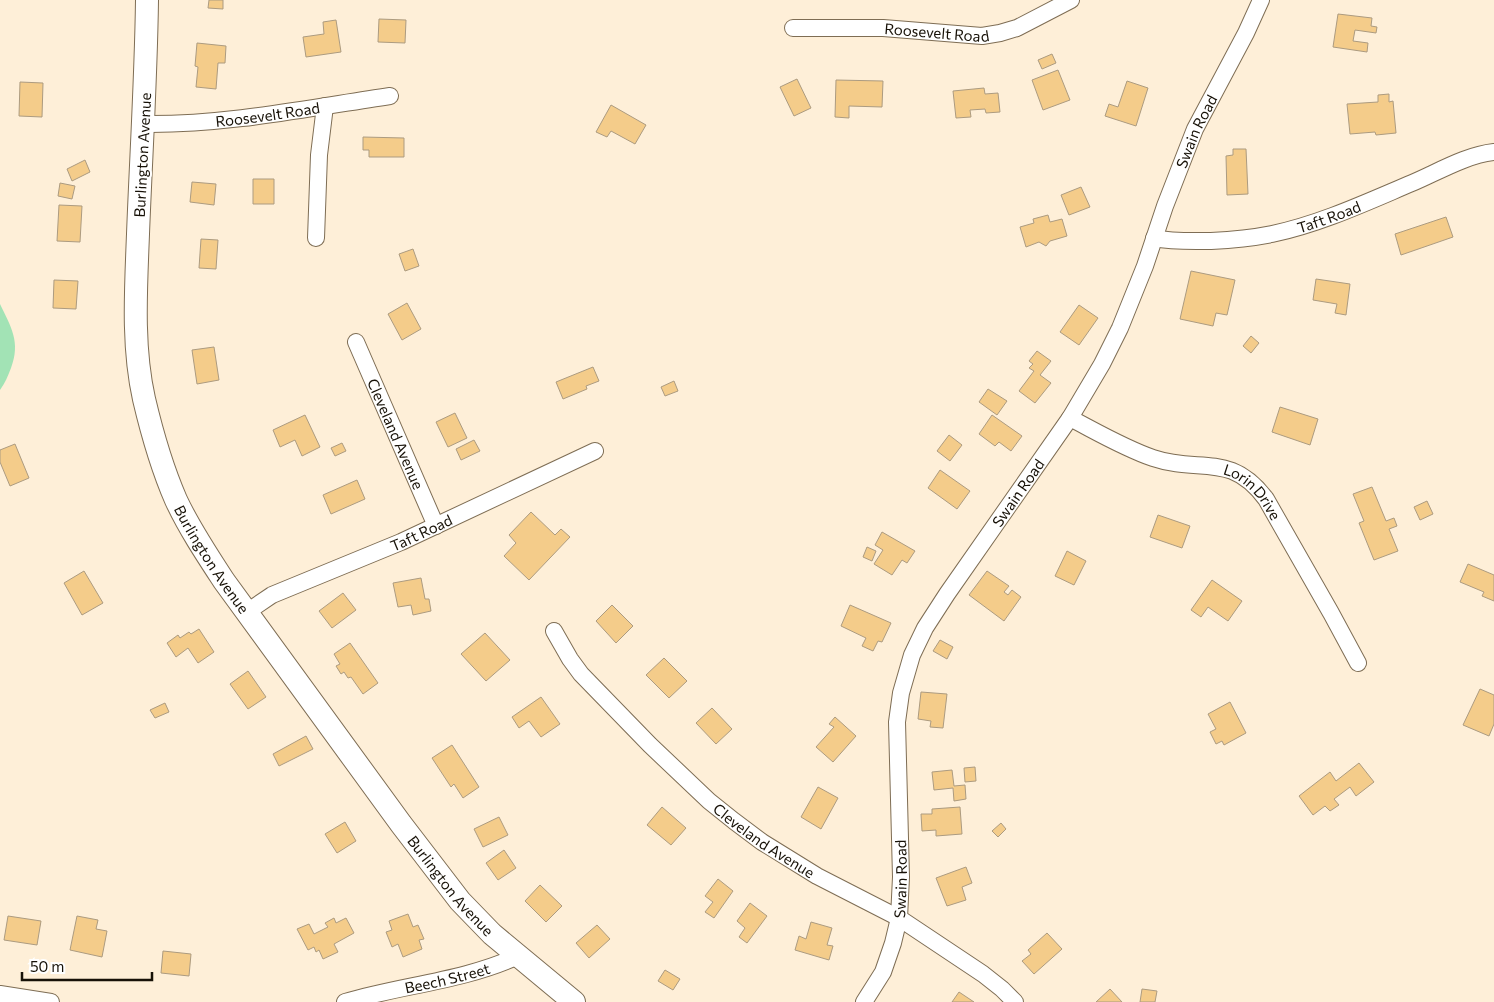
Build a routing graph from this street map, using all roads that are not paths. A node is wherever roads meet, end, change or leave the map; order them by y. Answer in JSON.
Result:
{"nodes":[{"id":1,"x":147,"y":0,"type":"edge"},
{"id":2,"x":1071,"y":0,"type":"edge"},
{"id":3,"x":1261,"y":0,"type":"edge"},
{"id":4,"x":793,"y":28,"type":"dead end"},
{"id":5,"x":390,"y":96,"type":"dead end"},
{"id":6,"x":325,"y":106,"type":"junction"},
{"id":7,"x":144,"y":124,"type":"junction"},
{"id":8,"x":1494,"y":152,"type":"edge"},
{"id":9,"x":316,"y":238,"type":"dead end"},
{"id":10,"x":1154,"y":238,"type":"junction"},
{"id":11,"x":356,"y":342,"type":"dead end"},
{"id":12,"x":1070,"y":418,"type":"junction"},
{"id":13,"x":595,"y":451,"type":"dead end"},
{"id":14,"x":436,"y":526,"type":"junction"},
{"id":15,"x":247,"y":612,"type":"junction"},
{"id":16,"x":554,"y":631,"type":"dead end"},
{"id":17,"x":1358,"y":663,"type":"dead end"},
{"id":18,"x":899,"y":918,"type":"junction"},
{"id":19,"x":518,"y":956,"type":"junction"},
{"id":20,"x":0,"y":994,"type":"edge"},
{"id":21,"x":51,"y":1002,"type":"edge"},
{"id":22,"x":345,"y":1002,"type":"edge"},
{"id":23,"x":574,"y":1002,"type":"edge"},
{"id":24,"x":864,"y":1002,"type":"edge"},
{"id":25,"x":1015,"y":1002,"type":"edge"}],
"edges":[{"from":1,"to":7,"type":"main road","name":"Burlington Avenue"},
{"from":2,"to":4,"type":"street","name":"Roosevelt Road"},
{"from":3,"to":10,"type":"street","name":"Swain Road"},
{"from":5,"to":6,"type":"street","name":"Roosevelt Road"},
{"from":6,"to":7,"type":"street","name":"Roosevelt Road"},
{"from":6,"to":9,"type":"street"},
{"from":7,"to":15,"type":"main road","name":"Burlington Avenue"},
{"from":8,"to":10,"type":"street","name":"Taft Road"},
{"from":10,"to":12,"type":"street","name":"Swain Road"},
{"from":11,"to":14,"type":"street","name":"Cleveland Avenue"},
{"from":12,"to":17,"type":"street","name":"Lorin Drive"},
{"from":12,"to":18,"type":"street","name":"Swain Road"},
{"from":13,"to":14,"type":"street","name":"Taft Road"},
{"from":14,"to":15,"type":"street","name":"Taft Road"},
{"from":15,"to":19,"type":"main road","name":"Burlington Avenue"},
{"from":16,"to":18,"type":"street","name":"Cleveland Avenue"},
{"from":18,"to":24,"type":"street","name":"Swain Road"},
{"from":18,"to":25,"type":"street","name":"Cleveland Avenue"},
{"from":19,"to":22,"type":"street","name":"Beech Street"},
{"from":19,"to":23,"type":"main road","name":"Burlington Avenue"},
{"from":20,"to":21,"type":"street"}]}
